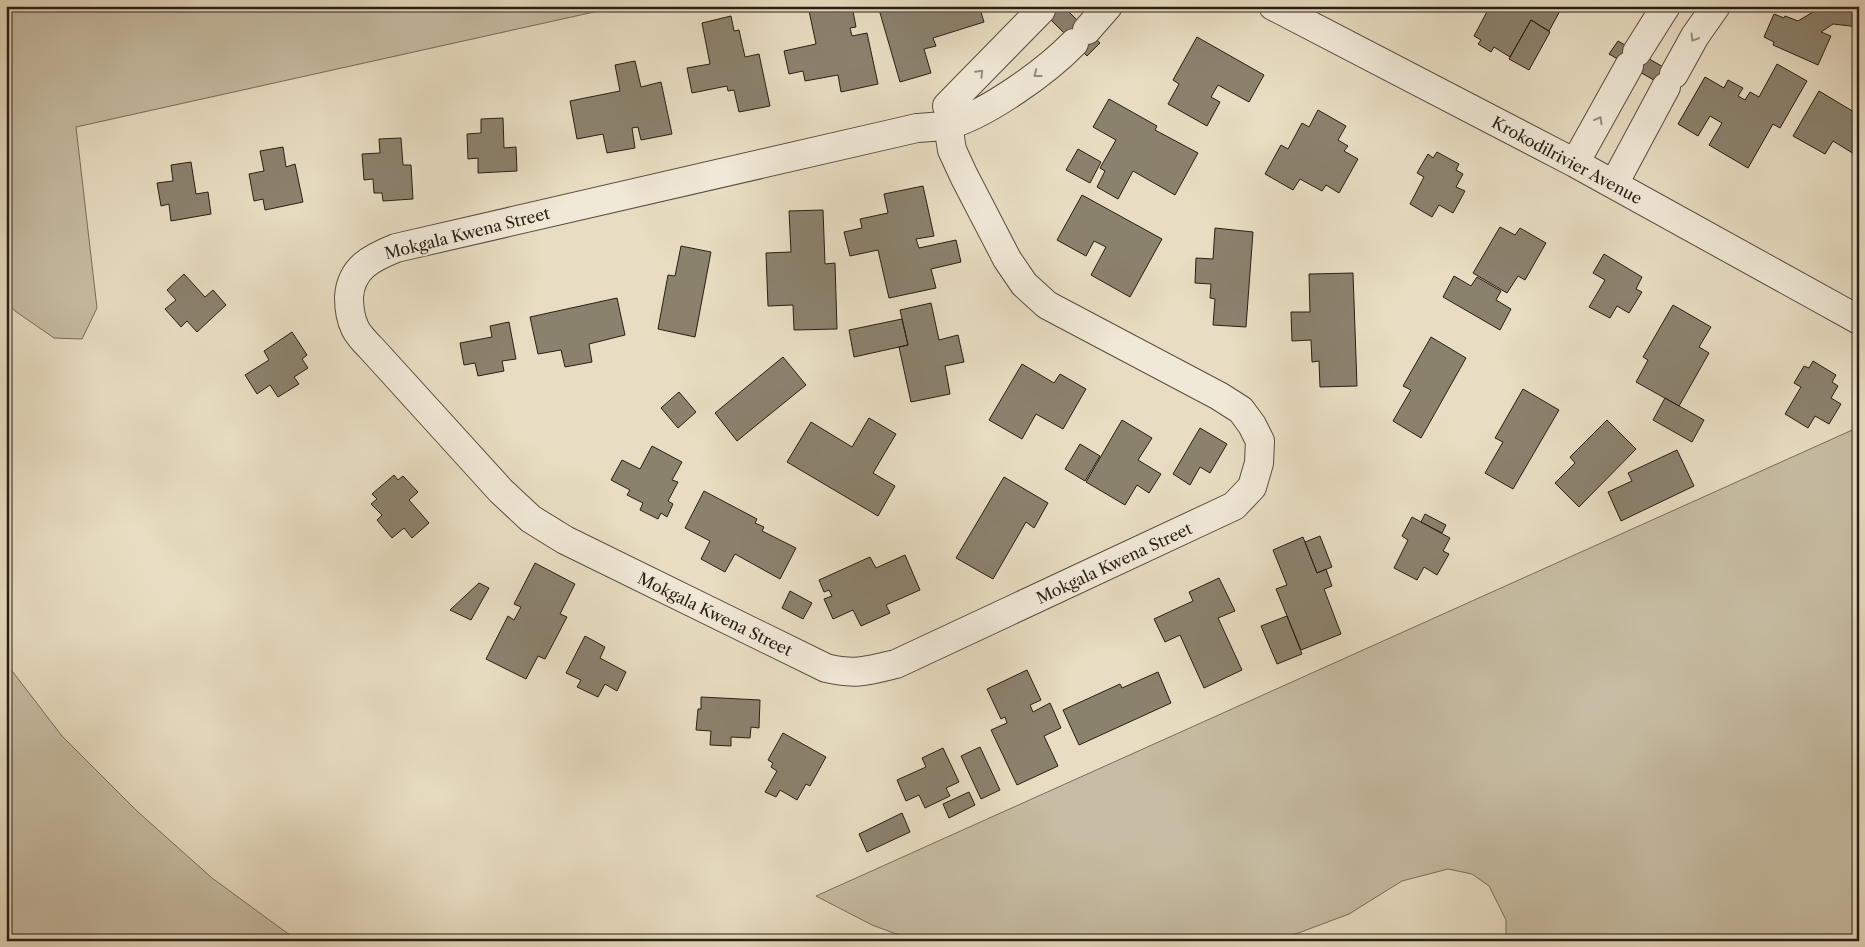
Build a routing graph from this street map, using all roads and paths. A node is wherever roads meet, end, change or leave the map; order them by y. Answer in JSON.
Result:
{"nodes":[{"id":1,"x":1108,"y":6,"type":"edge"},
{"id":2,"x":1273,"y":6,"type":"edge"},
{"id":3,"x":1666,"y":6,"type":"edge"},
{"id":4,"x":1716,"y":6,"type":"edge"},
{"id":5,"x":1041,"y":10,"type":"dead end"},
{"id":6,"x":959,"y":95,"type":"junction"},
{"id":7,"x":948,"y":125,"type":"junction"},
{"id":8,"x":918,"y":128,"type":"junction"},
{"id":9,"x":1575,"y":163,"type":"junction"},
{"id":10,"x":1614,"y":184,"type":"junction"},
{"id":11,"x":1859,"y":320,"type":"edge"}],
"edges":[{"from":1,"to":7,"type":"street","name":"Mokgala Kwena Street","one_way":true},
{"from":2,"to":9,"type":"street","name":"Krokodilrivier Avenue"},
{"from":9,"to":3,"type":"street","one_way":true},
{"from":4,"to":10,"type":"street","one_way":true},
{"from":6,"to":5,"type":"street","name":"Mokgala Kwena Street","one_way":true},
{"from":6,"to":7,"type":"street","name":"Mokgala Kwena Street"},
{"from":6,"to":8,"type":"street","name":"Mokgala Kwena Street"},
{"from":7,"to":8,"type":"street","name":"Mokgala Kwena Street"},
{"from":7,"to":8,"type":"street","name":"Mokgala Kwena Street"},
{"from":9,"to":10,"type":"street","name":"Krokodilrivier Avenue"},
{"from":10,"to":11,"type":"street","name":"Krokodilrivier Avenue"}]}
